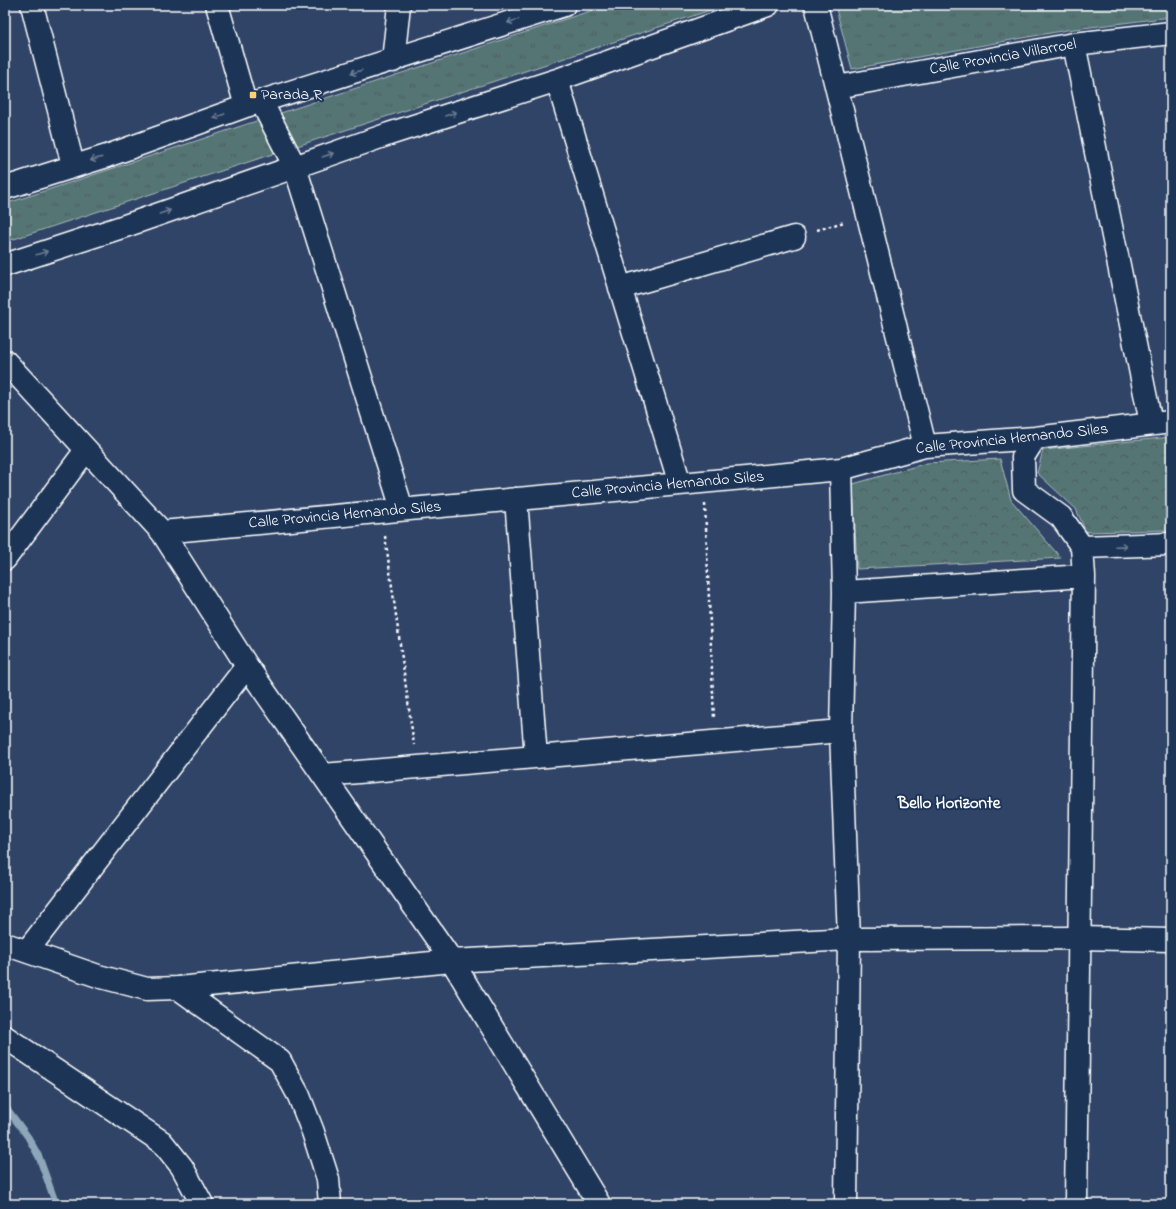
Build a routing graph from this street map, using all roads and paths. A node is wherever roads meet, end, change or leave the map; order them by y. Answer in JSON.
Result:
{"nodes":[{"id":1,"x":32,"y":5,"type":"edge"},
{"id":2,"x":217,"y":5,"type":"edge"},
{"id":3,"x":399,"y":5,"type":"edge"},
{"id":4,"x":564,"y":5,"type":"edge"},
{"id":5,"x":768,"y":5,"type":"edge"},
{"id":6,"x":815,"y":8,"type":"edge"},
{"id":7,"x":1171,"y":33,"type":"edge"},
{"id":8,"x":1074,"y":44,"type":"junction"},
{"id":9,"x":393,"y":61,"type":"junction"},
{"id":10,"x":557,"y":80,"type":"junction"},
{"id":11,"x":836,"y":86,"type":"junction"},
{"id":12,"x":253,"y":104,"type":"junction"},
{"id":13,"x":73,"y":165,"type":"junction"},
{"id":14,"x":295,"y":167,"type":"junction"},
{"id":15,"x":5,"y":188,"type":"edge"},
{"id":16,"x":868,"y":215,"type":"junction"},
{"id":17,"x":794,"y":236,"type":"joint"},
{"id":18,"x":5,"y":265,"type":"edge"},
{"id":19,"x":620,"y":288,"type":"junction"},
{"id":20,"x":5,"y":361,"type":"edge"},
{"id":21,"x":1161,"y":422,"type":"edge"},
{"id":22,"x":1035,"y":438,"type":"junction"},
{"id":23,"x":925,"y":446,"type":"junction"},
{"id":24,"x":86,"y":450,"type":"junction"},
{"id":25,"x":841,"y":469,"type":"junction"},
{"id":26,"x":704,"y":482,"type":"junction"},
{"id":27,"x":680,"y":484,"type":"junction"},
{"id":28,"x":516,"y":499,"type":"junction"},
{"id":29,"x":392,"y":510,"type":"junction"},
{"id":30,"x":162,"y":532,"type":"junction"},
{"id":31,"x":1171,"y":544,"type":"edge"},
{"id":32,"x":1082,"y":547,"type":"junction"},
{"id":33,"x":5,"y":559,"type":"edge"},
{"id":34,"x":1084,"y":576,"type":"junction"},
{"id":35,"x":844,"y":592,"type":"junction"},
{"id":36,"x":247,"y":666,"type":"junction"},
{"id":37,"x":841,"y":731,"type":"junction"},
{"id":38,"x":715,"y":742,"type":"junction"},
{"id":39,"x":536,"y":757,"type":"junction"},
{"id":40,"x":417,"y":768,"type":"junction"},
{"id":41,"x":323,"y":775,"type":"junction"},
{"id":42,"x":1079,"y":938,"type":"junction"},
{"id":43,"x":849,"y":939,"type":"junction"},
{"id":44,"x":1171,"y":940,"type":"edge"},
{"id":45,"x":5,"y":944,"type":"edge"},
{"id":46,"x":27,"y":951,"type":"junction"},
{"id":47,"x":452,"y":961,"type":"junction"},
{"id":48,"x":178,"y":988,"type":"junction"},
{"id":49,"x":5,"y":1037,"type":"edge"},
{"id":50,"x":202,"y":1204,"type":"edge"},
{"id":51,"x":330,"y":1204,"type":"edge"},
{"id":52,"x":599,"y":1204,"type":"edge"},
{"id":53,"x":846,"y":1204,"type":"edge"},
{"id":54,"x":1076,"y":1204,"type":"edge"}],
"edges":[{"from":1,"to":13,"type":"street"},
{"from":2,"to":12,"type":"street"},
{"from":3,"to":9,"type":"street"},
{"from":4,"to":9,"type":"street","one_way":true},
{"from":5,"to":10,"type":"street"},
{"from":6,"to":11,"type":"street"},
{"from":7,"to":8,"type":"street","name":"Calle Provincia Villarroel"},
{"from":8,"to":11,"type":"street","name":"Calle Provincia Villarroel"},
{"from":8,"to":21,"type":"street"},
{"from":9,"to":12,"type":"street","one_way":true},
{"from":14,"to":10,"type":"street","one_way":true},
{"from":10,"to":19,"type":"street"},
{"from":11,"to":16,"type":"street"},
{"from":12,"to":13,"type":"street","one_way":true},
{"from":12,"to":14,"type":"street"},
{"from":13,"to":15,"type":"street"},
{"from":18,"to":14,"type":"street","one_way":true},
{"from":14,"to":29,"type":"street"},
{"from":16,"to":17,"type":"path"},
{"from":16,"to":23,"type":"street"},
{"from":17,"to":19,"type":"street"},
{"from":19,"to":27,"type":"street"},
{"from":20,"to":24,"type":"street"},
{"from":21,"to":22,"type":"street","name":"Calle Provincia Hernando Siles"},
{"from":22,"to":23,"type":"street","name":"Calle Provincia Hernando Siles"},
{"from":22,"to":32,"type":"street"},
{"from":23,"to":25,"type":"street","name":"Calle Provincia Hernando Siles"},
{"from":24,"to":30,"type":"street"},
{"from":24,"to":33,"type":"street"},
{"from":25,"to":26,"type":"street","name":"Calle Provincia Hernando Siles"},
{"from":25,"to":35,"type":"street"},
{"from":26,"to":27,"type":"street","name":"Calle Provincia Hernando Siles"},
{"from":26,"to":38,"type":"path"},
{"from":27,"to":28,"type":"street","name":"Calle Provincia Hernando Siles"},
{"from":28,"to":29,"type":"street","name":"Calle Provincia Hernando Siles"},
{"from":28,"to":39,"type":"street"},
{"from":29,"to":30,"type":"street","name":"Calle Provincia Hernando Siles"},
{"from":29,"to":40,"type":"path"},
{"from":30,"to":36,"type":"street"},
{"from":32,"to":31,"type":"street","one_way":true},
{"from":32,"to":34,"type":"street"},
{"from":34,"to":35,"type":"street"},
{"from":34,"to":42,"type":"street"},
{"from":35,"to":37,"type":"street"},
{"from":36,"to":41,"type":"street"},
{"from":36,"to":46,"type":"street"},
{"from":37,"to":38,"type":"street"},
{"from":37,"to":43,"type":"street"},
{"from":38,"to":39,"type":"street"},
{"from":39,"to":40,"type":"street"},
{"from":40,"to":41,"type":"street"},
{"from":41,"to":47,"type":"street"},
{"from":42,"to":43,"type":"street"},
{"from":42,"to":44,"type":"street"},
{"from":42,"to":54,"type":"street"},
{"from":43,"to":47,"type":"street"},
{"from":43,"to":53,"type":"street"},
{"from":45,"to":46,"type":"street"},
{"from":46,"to":48,"type":"street"},
{"from":47,"to":48,"type":"street"},
{"from":47,"to":52,"type":"street"},
{"from":48,"to":51,"type":"street"},
{"from":49,"to":50,"type":"street"}]}
